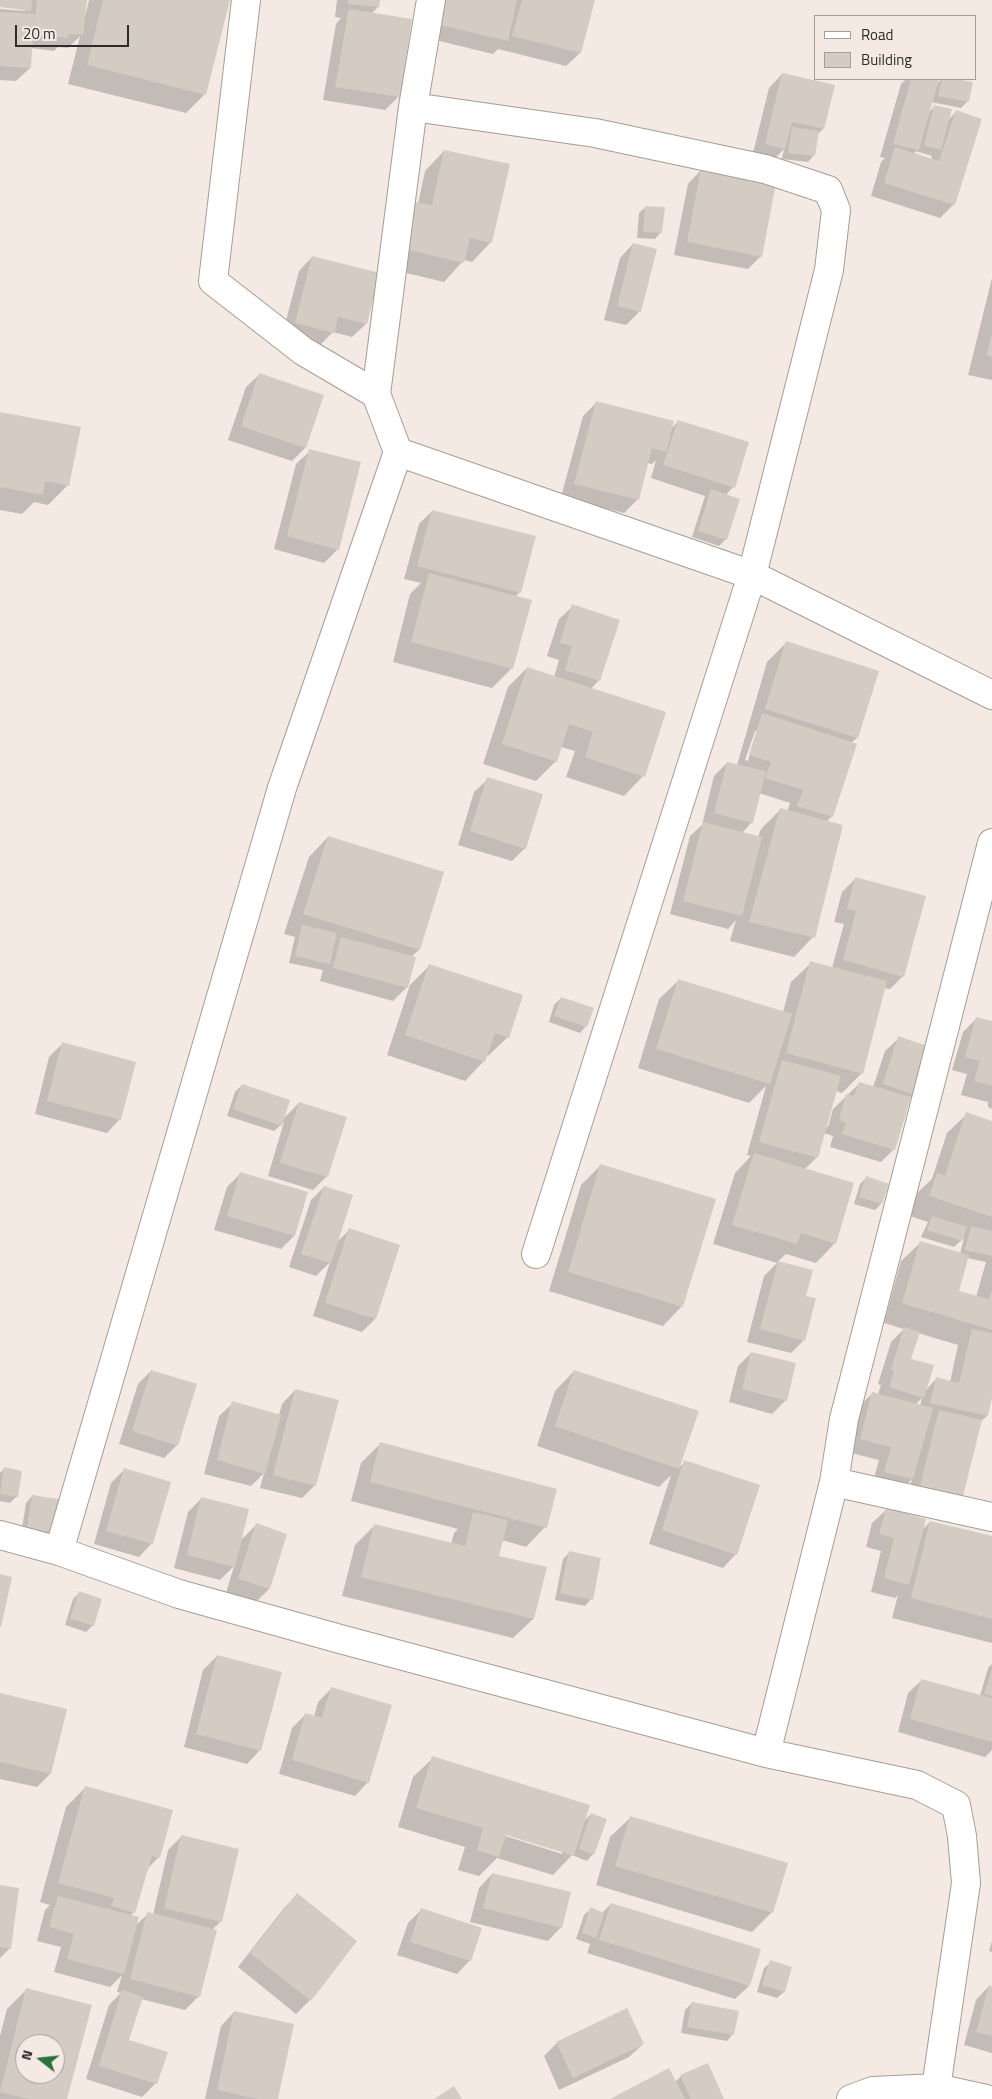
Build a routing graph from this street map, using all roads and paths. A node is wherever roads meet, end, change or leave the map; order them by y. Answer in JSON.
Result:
{"nodes":[{"id":1,"x":246,"y":0,"type":"edge"},
{"id":2,"x":431,"y":0,"type":"edge"},
{"id":3,"x":413,"y":107,"type":"junction"},
{"id":4,"x":376,"y":394,"type":"junction"},
{"id":5,"x":398,"y":452,"type":"junction"},
{"id":6,"x":752,"y":576,"type":"junction"},
{"id":7,"x":992,"y":695,"type":"edge"},
{"id":8,"x":992,"y":843,"type":"edge"},
{"id":9,"x":536,"y":1254,"type":"dead end"},
{"id":10,"x":834,"y":1482,"type":"junction"},
{"id":11,"x":992,"y":1517,"type":"edge"},
{"id":12,"x":0,"y":1535,"type":"edge"},
{"id":13,"x":59,"y":1551,"type":"junction"},
{"id":14,"x":766,"y":1753,"type":"junction"},
{"id":15,"x":936,"y":2088,"type":"junction"},
{"id":16,"x":851,"y":2099,"type":"edge"},
{"id":17,"x":986,"y":2099,"type":"edge"}],
"edges":[{"from":1,"to":4,"type":"street"},
{"from":2,"to":3,"type":"street"},
{"from":3,"to":4,"type":"street"},
{"from":3,"to":6,"type":"street"},
{"from":4,"to":5,"type":"street"},
{"from":5,"to":6,"type":"street"},
{"from":5,"to":13,"type":"street"},
{"from":6,"to":7,"type":"street"},
{"from":6,"to":9,"type":"street"},
{"from":8,"to":10,"type":"street"},
{"from":10,"to":11,"type":"street"},
{"from":10,"to":14,"type":"street"},
{"from":12,"to":13,"type":"street"},
{"from":13,"to":14,"type":"street"},
{"from":14,"to":15,"type":"street"},
{"from":15,"to":16,"type":"street"},
{"from":15,"to":17,"type":"street"}]}
